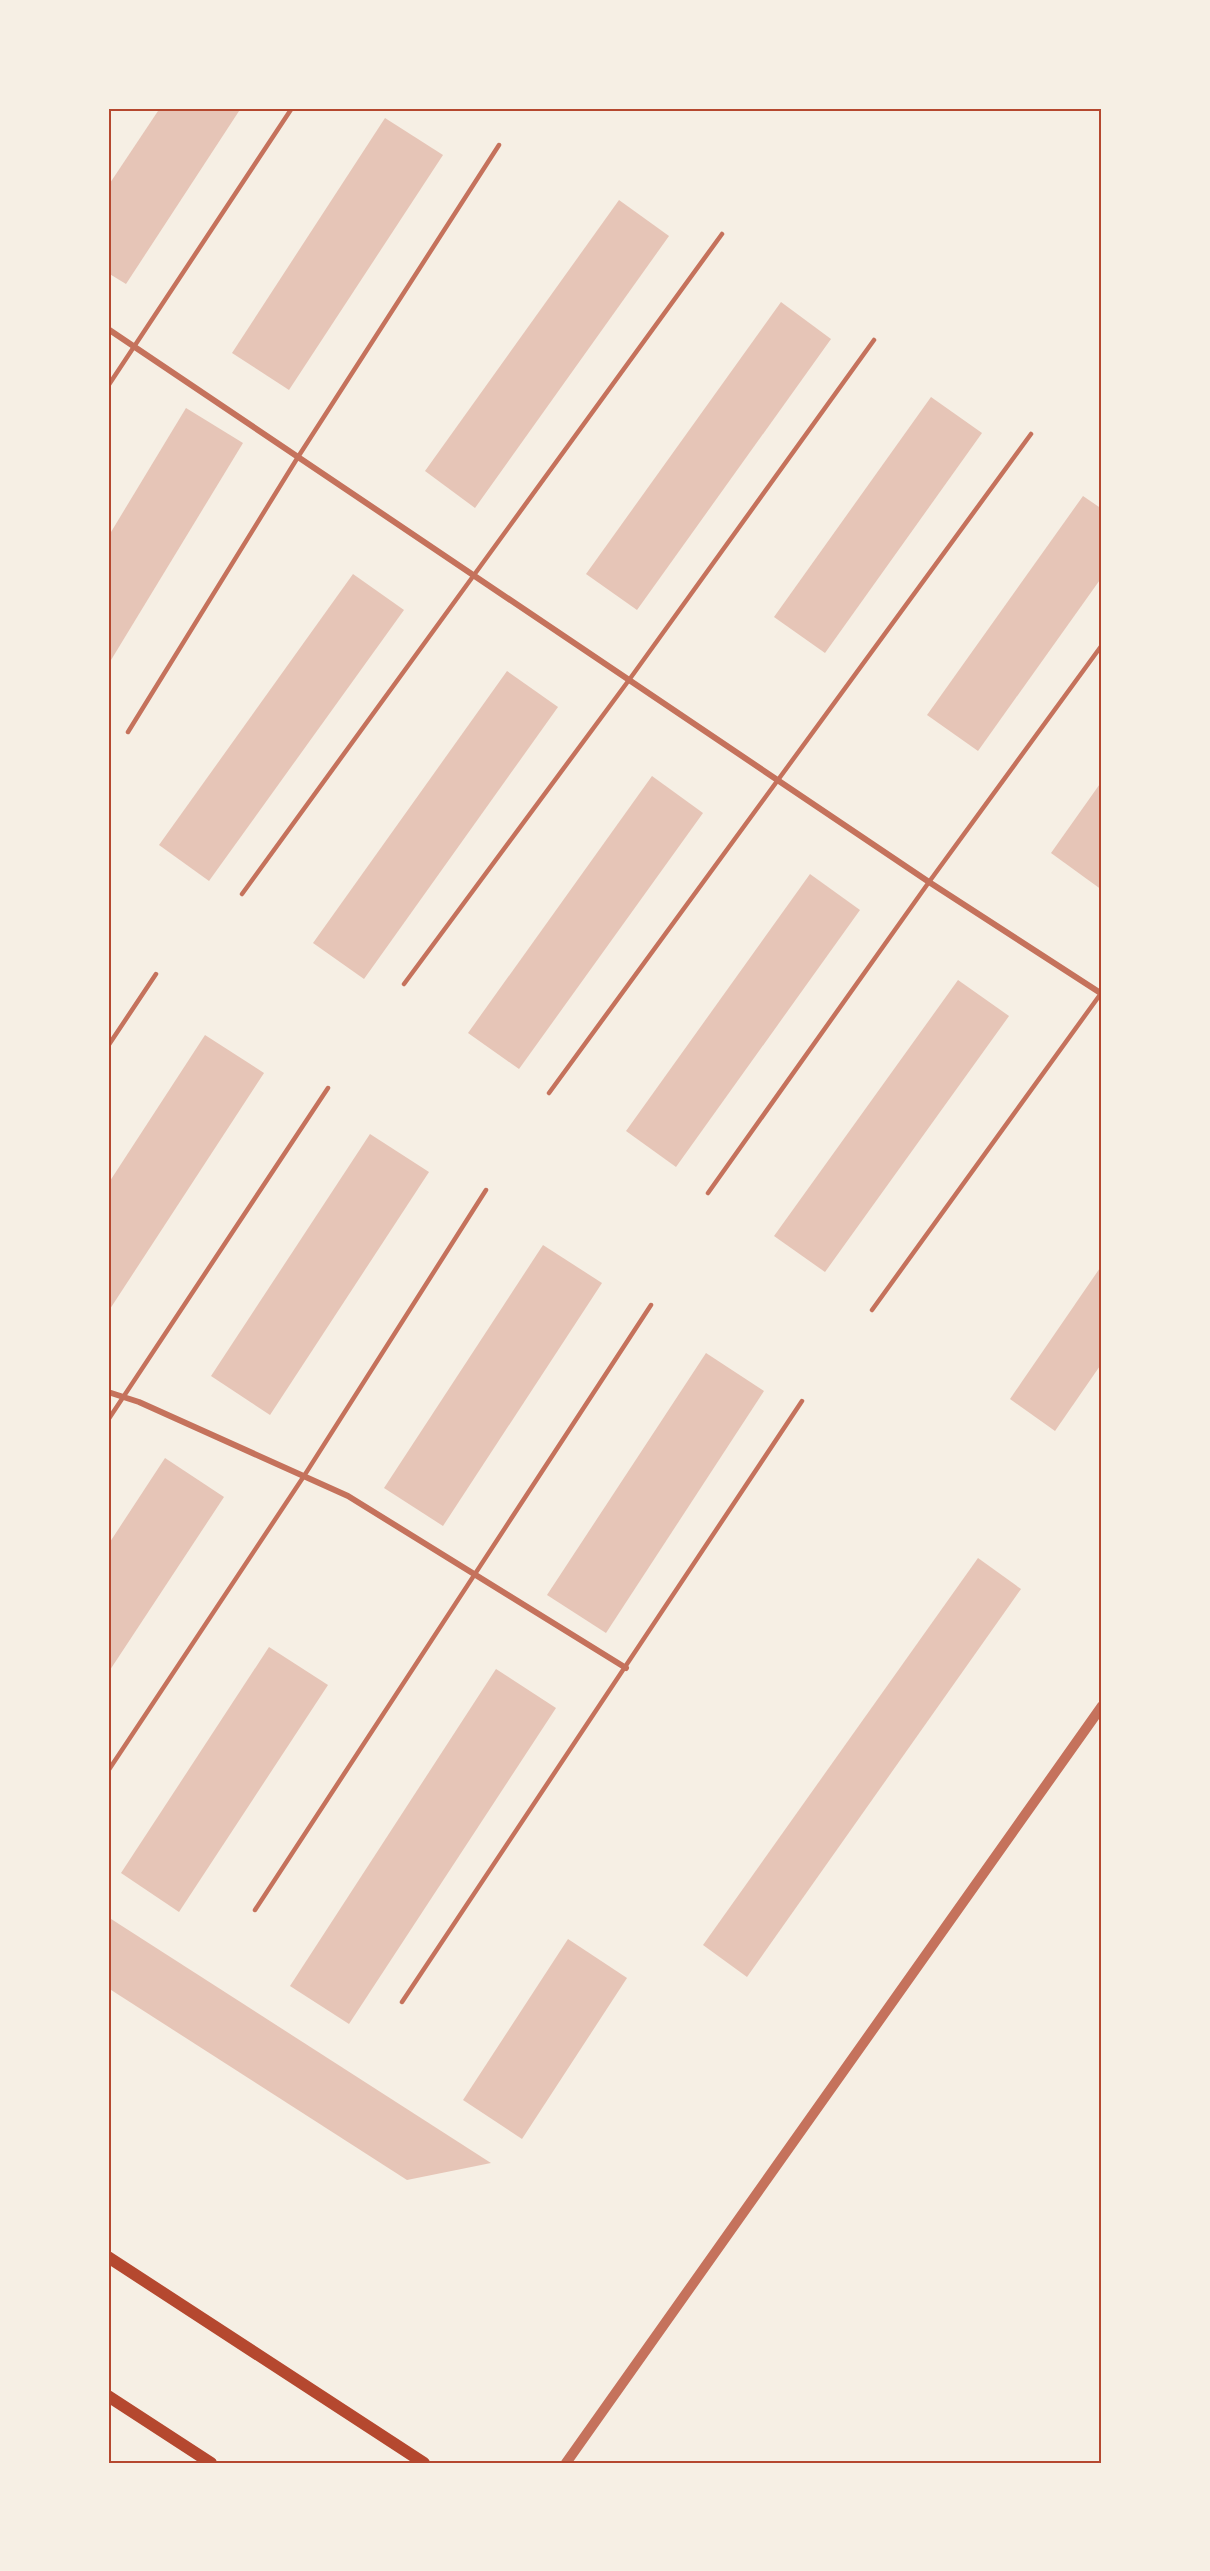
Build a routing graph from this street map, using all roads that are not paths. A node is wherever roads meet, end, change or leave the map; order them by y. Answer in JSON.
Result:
{"nodes":[{"id":1,"x":292,"y":108,"type":"edge"},
{"id":2,"x":500,"y":145,"type":"dead end"},
{"id":3,"x":723,"y":234,"type":"dead end"},
{"id":4,"x":108,"y":329,"type":"edge"},
{"id":5,"x":874,"y":340,"type":"dead end"},
{"id":6,"x":134,"y":347,"type":"junction"},
{"id":7,"x":108,"y":386,"type":"edge"},
{"id":8,"x":1031,"y":434,"type":"dead end"},
{"id":9,"x":298,"y":457,"type":"junction"},
{"id":10,"x":473,"y":575,"type":"junction"},
{"id":11,"x":1102,"y":645,"type":"edge"},
{"id":12,"x":629,"y":680,"type":"junction"},
{"id":13,"x":128,"y":732,"type":"dead end"},
{"id":14,"x":776,"y":779,"type":"junction"},
{"id":15,"x":928,"y":882,"type":"junction"},
{"id":16,"x":242,"y":894,"type":"dead end"},
{"id":17,"x":156,"y":974,"type":"dead end"},
{"id":18,"x":404,"y":984,"type":"dead end"},
{"id":19,"x":1102,"y":993,"type":"edge"},
{"id":20,"x":108,"y":1047,"type":"edge"},
{"id":21,"x":328,"y":1088,"type":"dead end"},
{"id":22,"x":549,"y":1093,"type":"dead end"},
{"id":23,"x":486,"y":1190,"type":"dead end"},
{"id":24,"x":708,"y":1193,"type":"dead end"},
{"id":25,"x":651,"y":1305,"type":"dead end"},
{"id":26,"x":872,"y":1310,"type":"dead end"},
{"id":27,"x":108,"y":1392,"type":"edge"},
{"id":28,"x":123,"y":1397,"type":"junction"},
{"id":29,"x":802,"y":1401,"type":"dead end"},
{"id":30,"x":108,"y":1420,"type":"edge"},
{"id":31,"x":304,"y":1476,"type":"junction"},
{"id":32,"x":475,"y":1574,"type":"junction"},
{"id":33,"x":626,"y":1668,"type":"junction"},
{"id":34,"x":1102,"y":1706,"type":"edge"},
{"id":35,"x":108,"y":1771,"type":"edge"},
{"id":36,"x":255,"y":1910,"type":"dead end"},
{"id":37,"x":402,"y":2002,"type":"dead end"},
{"id":38,"x":108,"y":2257,"type":"edge"},
{"id":39,"x":108,"y":2396,"type":"edge"},
{"id":40,"x":211,"y":2463,"type":"edge"},
{"id":41,"x":424,"y":2463,"type":"edge"},
{"id":42,"x":566,"y":2463,"type":"edge"}],
"edges":[{"from":1,"to":6,"type":"lane"},
{"from":2,"to":9,"type":"lane"},
{"from":3,"to":10,"type":"lane"},
{"from":4,"to":6,"type":"street"},
{"from":5,"to":12,"type":"lane"},
{"from":6,"to":7,"type":"lane"},
{"from":6,"to":9,"type":"street"},
{"from":8,"to":14,"type":"lane"},
{"from":9,"to":10,"type":"street"},
{"from":9,"to":13,"type":"lane"},
{"from":10,"to":12,"type":"street"},
{"from":10,"to":16,"type":"lane"},
{"from":11,"to":15,"type":"lane"},
{"from":12,"to":14,"type":"street"},
{"from":12,"to":18,"type":"lane"},
{"from":14,"to":15,"type":"street"},
{"from":14,"to":22,"type":"lane"},
{"from":15,"to":19,"type":"street"},
{"from":15,"to":24,"type":"lane"},
{"from":17,"to":20,"type":"lane"},
{"from":19,"to":26,"type":"lane"},
{"from":21,"to":28,"type":"lane"},
{"from":23,"to":31,"type":"lane"},
{"from":25,"to":32,"type":"lane"},
{"from":27,"to":28,"type":"street"},
{"from":28,"to":30,"type":"lane"},
{"from":28,"to":31,"type":"street"},
{"from":29,"to":33,"type":"lane"},
{"from":31,"to":32,"type":"street"},
{"from":31,"to":35,"type":"lane"},
{"from":32,"to":33,"type":"street"},
{"from":32,"to":36,"type":"lane"},
{"from":33,"to":37,"type":"lane"},
{"from":34,"to":42,"type":"street"},
{"from":38,"to":41,"type":"main road"},
{"from":39,"to":40,"type":"main road"}]}
